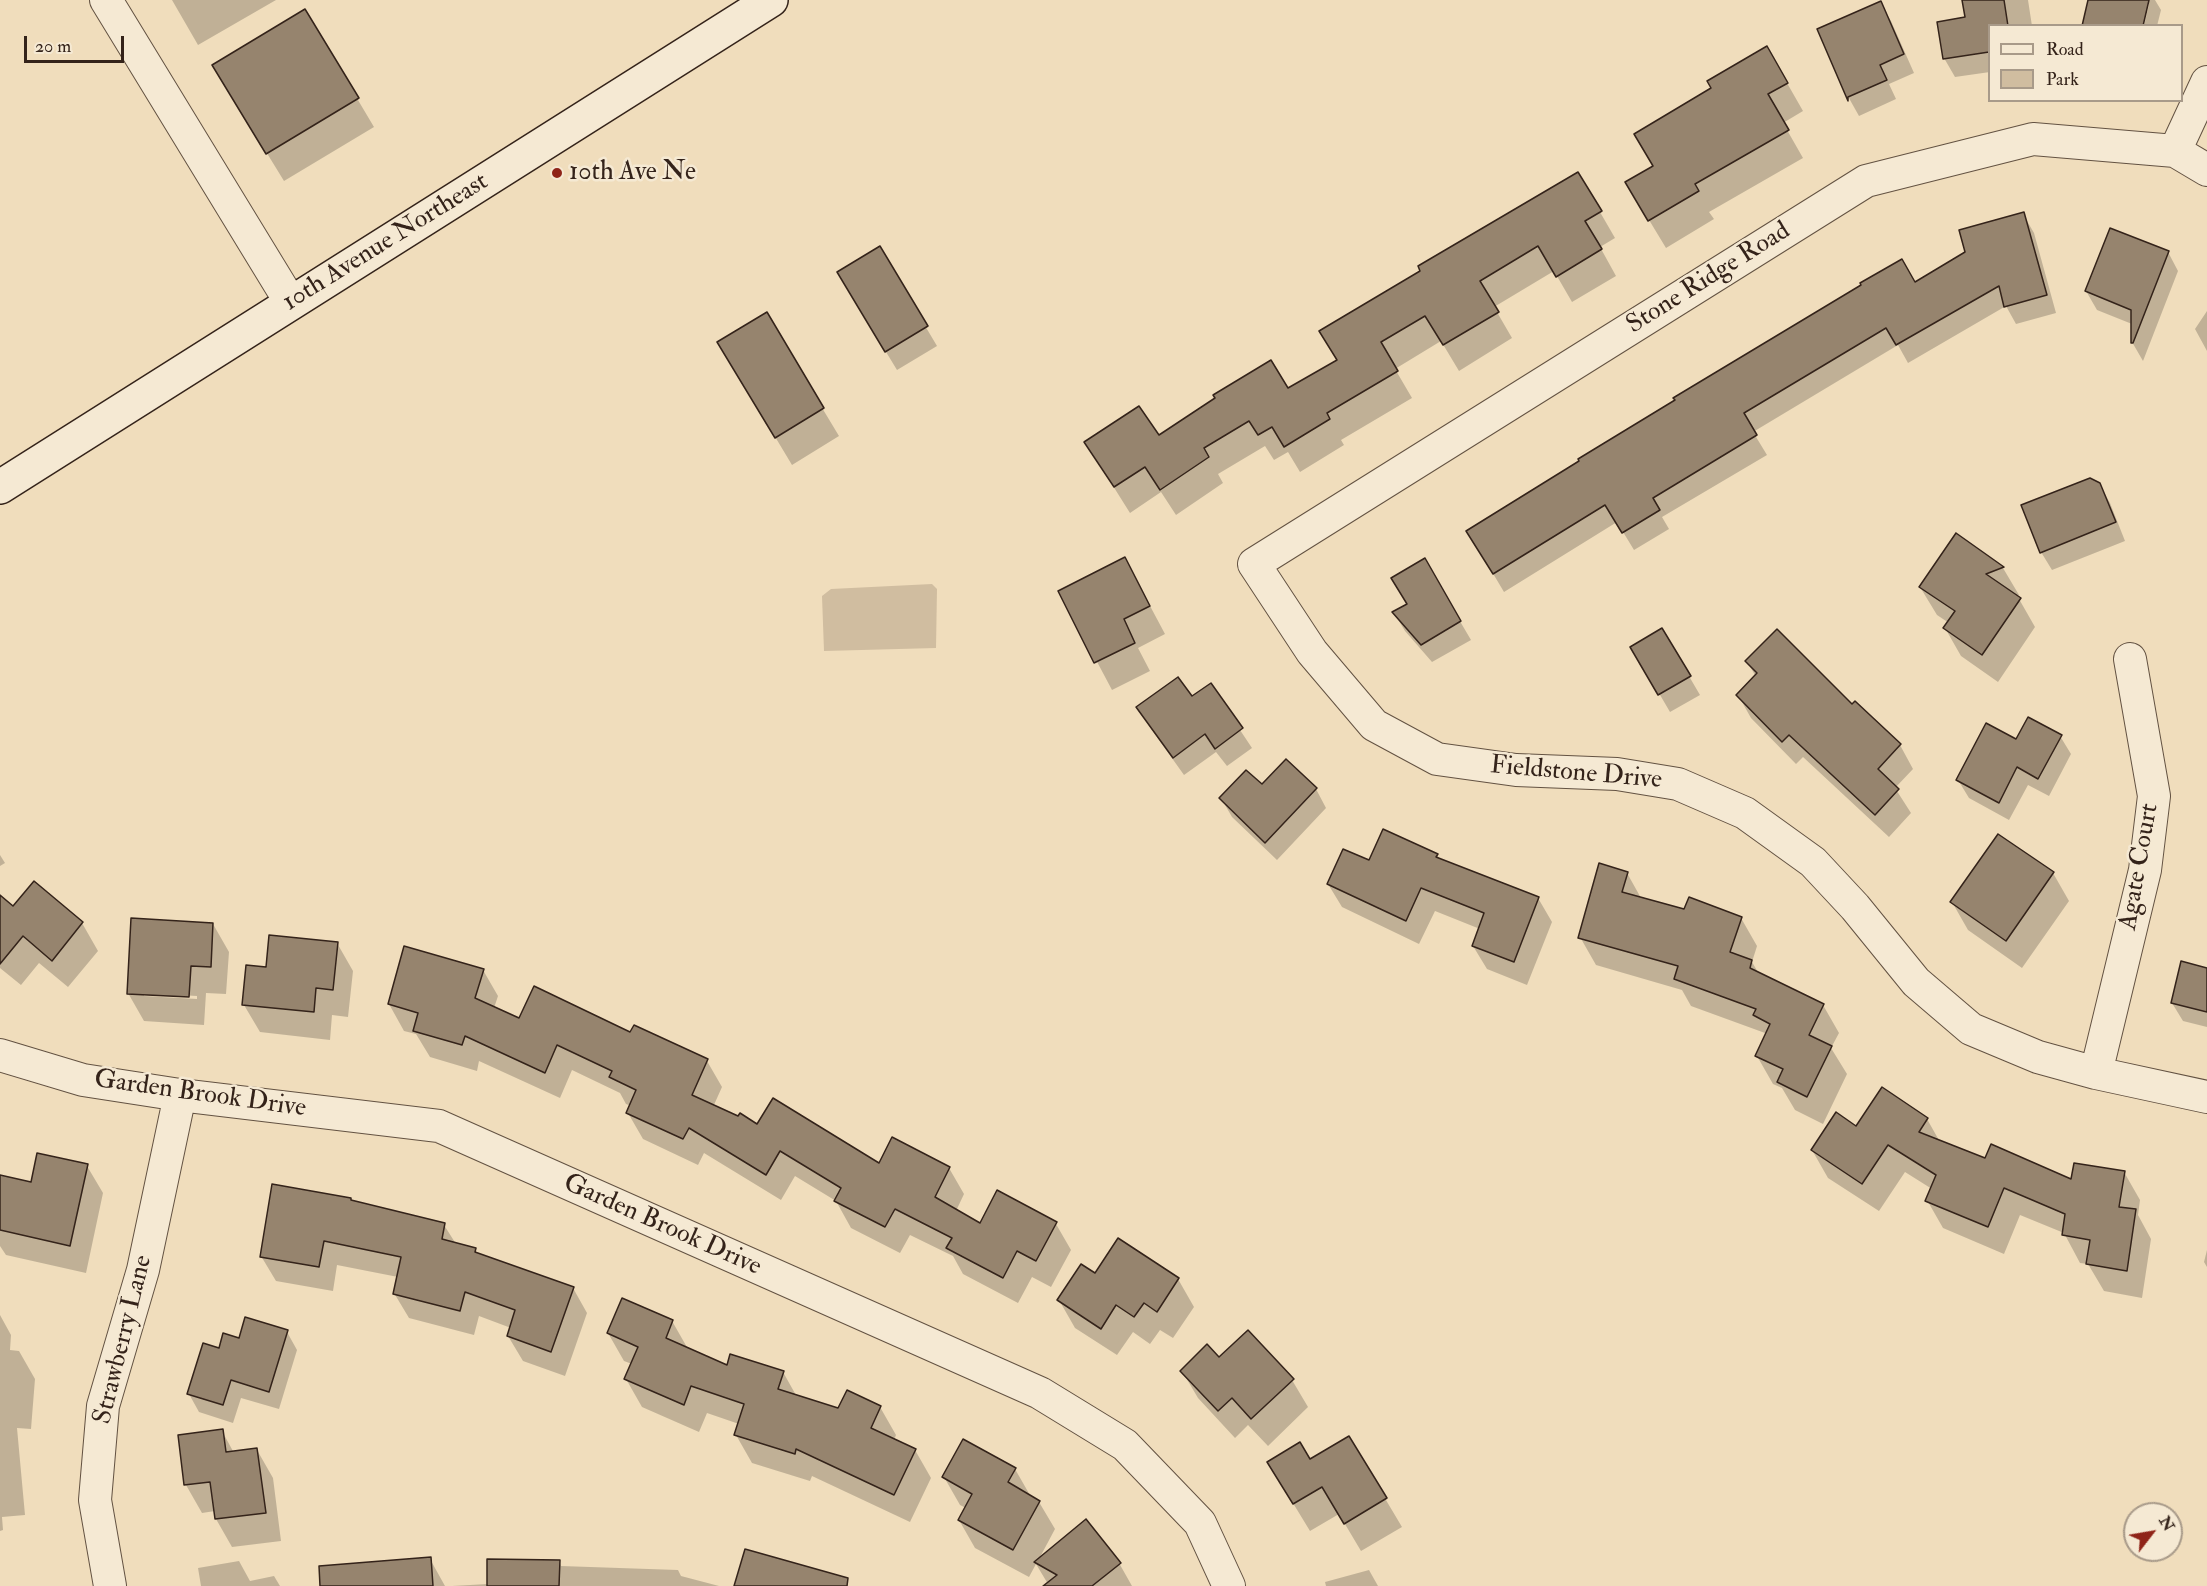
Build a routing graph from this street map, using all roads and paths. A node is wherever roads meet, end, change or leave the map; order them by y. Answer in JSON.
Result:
{"nodes":[{"id":1,"x":105,"y":0,"type":"edge"},
{"id":2,"x":771,"y":0,"type":"edge"},
{"id":3,"x":2207,"y":82,"type":"edge"},
{"id":4,"x":2175,"y":151,"type":"junction"},
{"id":5,"x":2207,"y":170,"type":"edge"},
{"id":6,"x":291,"y":303,"type":"junction"},
{"id":7,"x":0,"y":487,"type":"edge"},
{"id":8,"x":1254,"y":564,"type":"joint"},
{"id":9,"x":2130,"y":659,"type":"dead end"},
{"id":10,"x":0,"y":1054,"type":"edge"},
{"id":11,"x":2096,"y":1073,"type":"junction"},
{"id":12,"x":180,"y":1095,"type":"junction"},
{"id":13,"x":2207,"y":1097,"type":"edge"},
{"id":14,"x":110,"y":1586,"type":"edge"},
{"id":15,"x":1229,"y":1586,"type":"edge"}],
"edges":[{"from":1,"to":6,"type":"street"},
{"from":2,"to":6,"type":"street","name":"10th Avenue Northeast"},
{"from":3,"to":4,"type":"street"},
{"from":4,"to":5,"type":"street","name":"Stone Ridge Road"},
{"from":4,"to":8,"type":"street","name":"Stone Ridge Road"},
{"from":6,"to":7,"type":"street","name":"10th Avenue Northeast"},
{"from":8,"to":11,"type":"street","name":"Fieldstone Drive"},
{"from":9,"to":11,"type":"street","name":"Agate Court"},
{"from":10,"to":12,"type":"street","name":"Garden Brook Drive"},
{"from":11,"to":13,"type":"street","name":"Fieldstone Drive"},
{"from":12,"to":14,"type":"street","name":"Strawberry Lane"},
{"from":12,"to":15,"type":"street","name":"Garden Brook Drive"}]}
